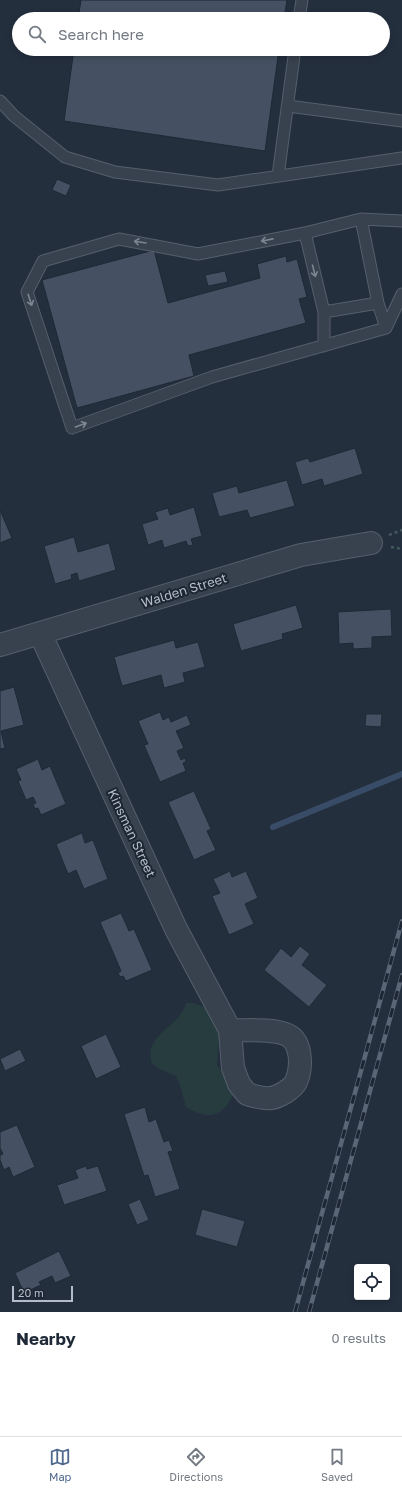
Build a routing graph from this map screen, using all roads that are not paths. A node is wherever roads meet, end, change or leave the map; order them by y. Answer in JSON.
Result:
{"nodes":[{"id":1,"x":302,"y":0,"type":"edge"},
{"id":2,"x":300,"y":12,"type":"edge"},
{"id":3,"x":294,"y":56,"type":"edge"},
{"id":4,"x":0,"y":101,"type":"edge"},
{"id":5,"x":288,"y":106,"type":"junction"},
{"id":6,"x":402,"y":121,"type":"edge"},
{"id":7,"x":402,"y":158,"type":"edge"},
{"id":8,"x":278,"y":176,"type":"junction"},
{"id":9,"x":361,"y":219,"type":"junction"},
{"id":10,"x":402,"y":221,"type":"edge"},
{"id":11,"x":305,"y":233,"type":"junction"},
{"id":12,"x":402,"y":294,"type":"edge"},
{"id":13,"x":378,"y":303,"type":"junction"},
{"id":14,"x":324,"y":312,"type":"junction"},
{"id":15,"x":386,"y":328,"type":"junction"},
{"id":16,"x":324,"y":346,"type":"junction"},
{"id":17,"x":371,"y":543,"type":"dead end"},
{"id":18,"x":40,"y":633,"type":"junction"},
{"id":19,"x":0,"y":645,"type":"edge"},
{"id":20,"x":230,"y":1030,"type":"dead end"}],
"edges":[{"from":1,"to":2,"type":"lane"},
{"from":3,"to":5,"type":"lane"},
{"from":4,"to":8,"type":"lane"},
{"from":5,"to":6,"type":"lane"},
{"from":5,"to":8,"type":"lane"},
{"from":7,"to":8,"type":"lane"},
{"from":9,"to":10,"type":"lane"},
{"from":9,"to":11,"type":"lane"},
{"from":9,"to":13,"type":"lane"},
{"from":11,"to":14,"type":"lane","one_way":true},
{"from":11,"to":16,"type":"lane","one_way":true},
{"from":12,"to":15,"type":"lane"},
{"from":13,"to":14,"type":"lane"},
{"from":13,"to":15,"type":"lane"},
{"from":14,"to":16,"type":"lane"},
{"from":15,"to":16,"type":"lane"},
{"from":17,"to":18,"type":"street","name":"Walden Street"},
{"from":18,"to":19,"type":"street","name":"Walden Street"},
{"from":18,"to":20,"type":"street","name":"Kinsman Street"}]}
